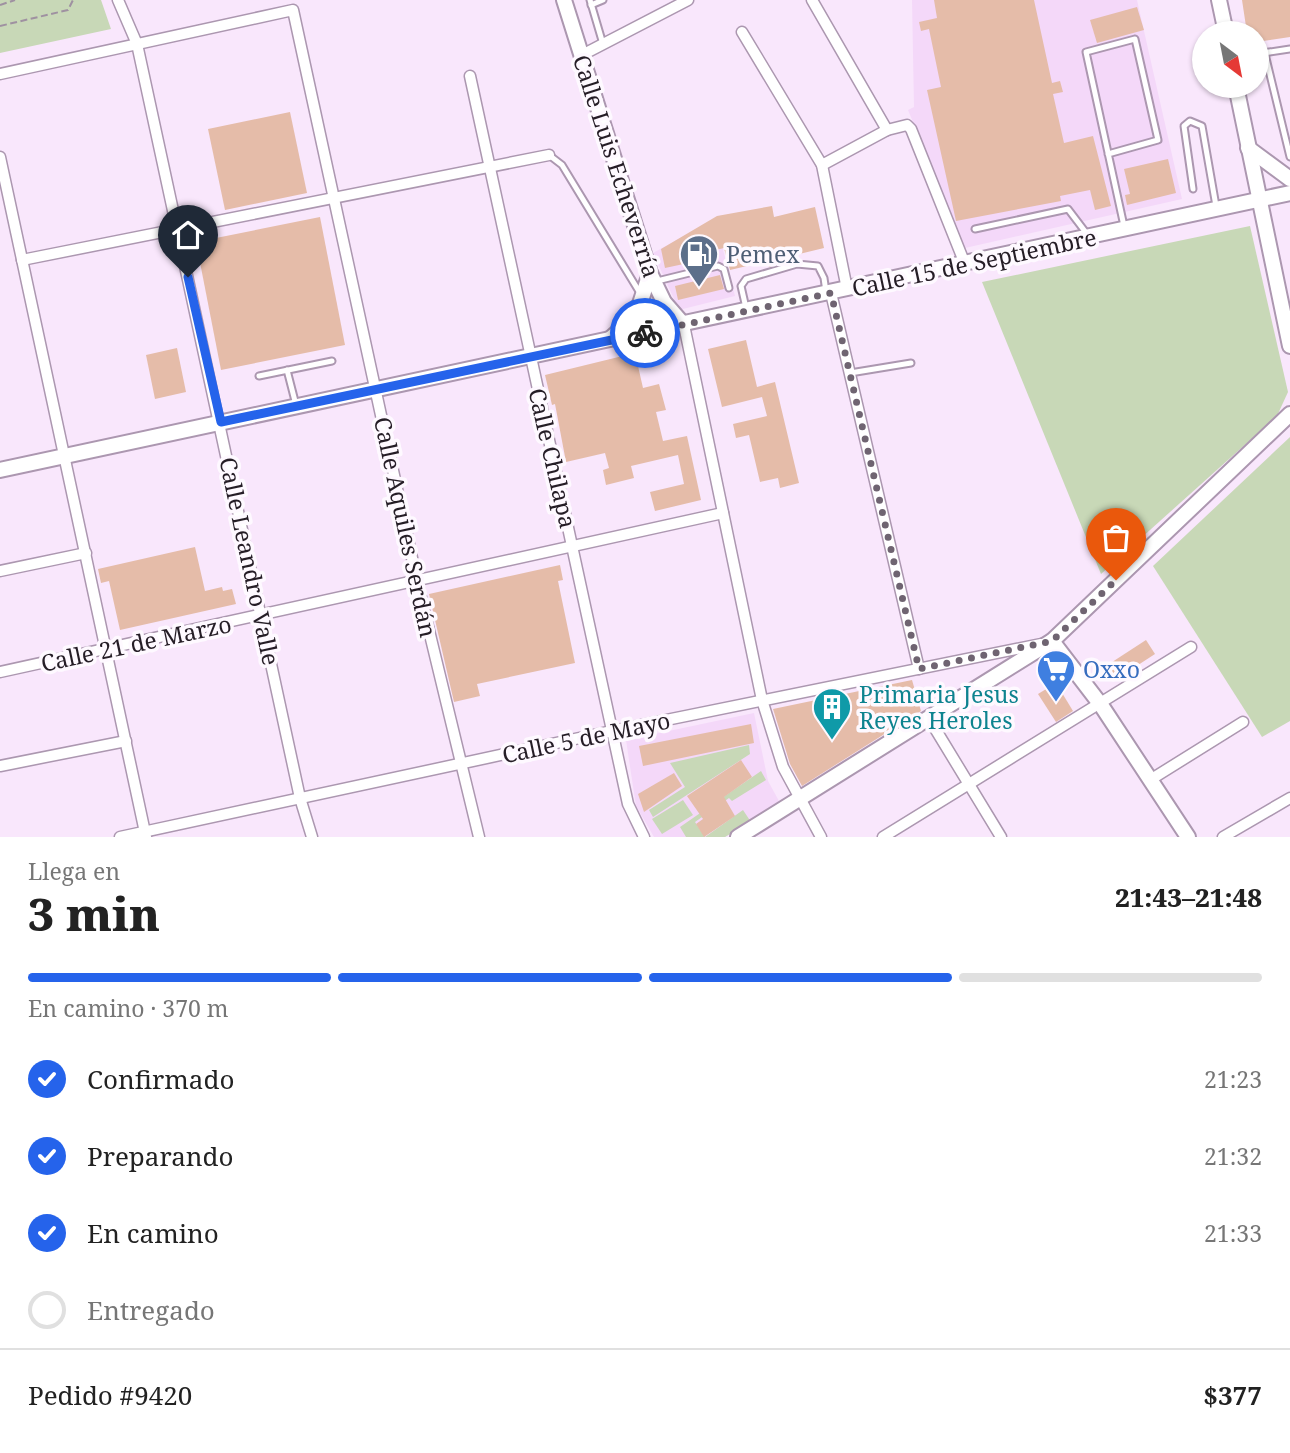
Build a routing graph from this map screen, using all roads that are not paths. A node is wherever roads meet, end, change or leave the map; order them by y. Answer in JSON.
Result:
{"nodes":[{"id":1,"x":118,"y":0,"type":"edge"},
{"id":2,"x":564,"y":0,"type":"edge"},
{"id":3,"x":603,"y":0,"type":"edge"},
{"id":4,"x":688,"y":0,"type":"edge"},
{"id":5,"x":812,"y":0,"type":"edge"},
{"id":6,"x":1219,"y":0,"type":"edge"},
{"id":7,"x":591,"y":3,"type":"edge"},
{"id":8,"x":1223,"y":21,"type":"edge"},
{"id":9,"x":742,"y":32,"type":"dead end"},
{"id":10,"x":137,"y":44,"type":"junction"},
{"id":11,"x":603,"y":46,"type":"junction"},
{"id":12,"x":1290,"y":49,"type":"edge"},
{"id":13,"x":1269,"y":53,"type":"edge"},
{"id":14,"x":582,"y":55,"type":"junction"},
{"id":15,"x":1269,"y":70,"type":"edge"},
{"id":16,"x":0,"y":74,"type":"edge"},
{"id":17,"x":470,"y":76,"type":"dead end"},
{"id":18,"x":1238,"y":98,"type":"edge"},
{"id":19,"x":887,"y":130,"type":"junction"},
{"id":20,"x":1248,"y":148,"type":"junction"},
{"id":21,"x":1108,"y":154,"type":"junction"},
{"id":22,"x":549,"y":156,"type":"joint"},
{"id":23,"x":1290,"y":156,"type":"edge"},
{"id":24,"x":0,"y":157,"type":"edge"},
{"id":25,"x":822,"y":165,"type":"junction"},
{"id":26,"x":489,"y":167,"type":"junction"},
{"id":27,"x":1290,"y":179,"type":"edge"},
{"id":28,"x":1193,"y":188,"type":"dead end"},
{"id":29,"x":1290,"y":193,"type":"edge"},
{"id":30,"x":332,"y":198,"type":"junction"},
{"id":31,"x":1259,"y":200,"type":"junction"},
{"id":32,"x":1217,"y":209,"type":"junction"},
{"id":33,"x":178,"y":228,"type":"junction"},
{"id":34,"x":975,"y":229,"type":"dead end"},
{"id":35,"x":1125,"y":229,"type":"junction"},
{"id":36,"x":1089,"y":237,"type":"junction"},
{"id":37,"x":22,"y":260,"type":"junction"},
{"id":38,"x":965,"y":264,"type":"junction"},
{"id":39,"x":652,"y":277,"type":"junction"},
{"id":40,"x":729,"y":288,"type":"dead end"},
{"id":41,"x":847,"y":289,"type":"junction"},
{"id":42,"x":828,"y":293,"type":"junction"},
{"id":43,"x":643,"y":299,"type":"junction"},
{"id":44,"x":747,"y":311,"type":"junction"},
{"id":45,"x":684,"y":325,"type":"junction"},
{"id":46,"x":606,"y":341,"type":"junction"},
{"id":47,"x":1290,"y":346,"type":"edge"},
{"id":48,"x":530,"y":357,"type":"junction"},
{"id":49,"x":332,"y":361,"type":"dead end"},
{"id":50,"x":911,"y":363,"type":"dead end"},
{"id":51,"x":287,"y":370,"type":"junction"},
{"id":52,"x":850,"y":373,"type":"junction"},
{"id":53,"x":260,"y":376,"type":"dead end"},
{"id":54,"x":376,"y":390,"type":"junction"},
{"id":55,"x":296,"y":406,"type":"junction"},
{"id":56,"x":1290,"y":414,"type":"edge"},
{"id":57,"x":221,"y":422,"type":"junction"},
{"id":58,"x":66,"y":455,"type":"junction"},
{"id":59,"x":0,"y":470,"type":"edge"},
{"id":60,"x":723,"y":513,"type":"junction"},
{"id":61,"x":573,"y":546,"type":"junction"},
{"id":62,"x":86,"y":553,"type":"junction"},
{"id":63,"x":0,"y":572,"type":"edge"},
{"id":64,"x":417,"y":581,"type":"junction"},
{"id":65,"x":262,"y":615,"type":"junction"},
{"id":66,"x":1052,"y":641,"type":"junction"},
{"id":67,"x":1191,"y":647,"type":"dead end"},
{"id":68,"x":106,"y":650,"type":"junction"},
{"id":69,"x":919,"y":669,"type":"junction"},
{"id":70,"x":0,"y":672,"type":"edge"},
{"id":71,"x":762,"y":699,"type":"junction"},
{"id":72,"x":1101,"y":705,"type":"junction"},
{"id":73,"x":928,"y":717,"type":"junction"},
{"id":74,"x":1243,"y":722,"type":"dead end"},
{"id":75,"x":612,"y":731,"type":"junction"},
{"id":76,"x":125,"y":740,"type":"junction"},
{"id":77,"x":460,"y":764,"type":"junction"},
{"id":78,"x":0,"y":766,"type":"edge"},
{"id":79,"x":1150,"y":780,"type":"junction"},
{"id":80,"x":969,"y":785,"type":"junction"},
{"id":81,"x":300,"y":798,"type":"junction"},
{"id":82,"x":1290,"y":798,"type":"edge"},
{"id":83,"x":798,"y":800,"type":"junction"},
{"id":84,"x":146,"y":834,"type":"edge"},
{"id":85,"x":120,"y":837,"type":"edge"},
{"id":86,"x":312,"y":837,"type":"edge"},
{"id":87,"x":479,"y":837,"type":"edge"},
{"id":88,"x":644,"y":837,"type":"edge"},
{"id":89,"x":738,"y":837,"type":"edge"},
{"id":90,"x":821,"y":837,"type":"edge"},
{"id":91,"x":883,"y":837,"type":"edge"},
{"id":92,"x":1001,"y":837,"type":"edge"},
{"id":93,"x":1188,"y":837,"type":"edge"},
{"id":94,"x":1223,"y":837,"type":"edge"}],
"edges":[{"from":1,"to":10,"type":"street","name":"Calle Leandro Valle"},
{"from":2,"to":14,"type":"street","name":"Calle Luis Echeverría"},
{"from":3,"to":7,"type":"lane"},
{"from":4,"to":11,"type":"street"},
{"from":5,"to":19,"type":"street"},
{"from":6,"to":8,"type":"street"},
{"from":7,"to":11,"type":"lane"},
{"from":9,"to":25,"type":"street"},
{"from":10,"to":16,"type":"street"},
{"from":10,"to":30,"type":"street","name":"Calle Aquiles Serdán"},
{"from":10,"to":33,"type":"street","name":"Calle Leandro Valle"},
{"from":11,"to":14,"type":"street"},
{"from":12,"to":13,"type":"lane"},
{"from":14,"to":39,"type":"street","name":"Calle Luis Echeverría"},
{"from":15,"to":23,"type":"lane"},
{"from":17,"to":26,"type":"street","name":"Calle Chilapa"},
{"from":18,"to":20,"type":"street"},
{"from":19,"to":25,"type":"street"},
{"from":19,"to":38,"type":"street"},
{"from":20,"to":27,"type":"street"},
{"from":20,"to":31,"type":"street"},
{"from":21,"to":21,"type":"lane"},
{"from":21,"to":35,"type":"lane"},
{"from":22,"to":26,"type":"street"},
{"from":22,"to":43,"type":"lane"},
{"from":24,"to":37,"type":"street"},
{"from":25,"to":41,"type":"street"},
{"from":26,"to":30,"type":"street"},
{"from":26,"to":48,"type":"street","name":"Calle Chilapa"},
{"from":28,"to":32,"type":"lane"},
{"from":29,"to":31,"type":"street","name":"Calle 15 de Septiembre"},
{"from":30,"to":33,"type":"street"},
{"from":30,"to":54,"type":"street","name":"Calle Aquiles Serdán"},
{"from":31,"to":32,"type":"street","name":"Calle 15 de Septiembre"},
{"from":31,"to":47,"type":"street"},
{"from":32,"to":35,"type":"street","name":"Calle 15 de Septiembre"},
{"from":33,"to":37,"type":"street"},
{"from":33,"to":57,"type":"street","name":"Calle Leandro Valle"},
{"from":34,"to":36,"type":"lane"},
{"from":35,"to":36,"type":"street","name":"Calle 15 de Septiembre"},
{"from":36,"to":38,"type":"street","name":"Calle 15 de Septiembre"},
{"from":37,"to":58,"type":"street"},
{"from":38,"to":41,"type":"street","name":"Calle 15 de Septiembre"},
{"from":39,"to":40,"type":"lane"},
{"from":39,"to":43,"type":"street"},
{"from":39,"to":45,"type":"street","name":"Calle Luis Echeverría"},
{"from":41,"to":42,"type":"street","name":"Calle 15 de Septiembre"},
{"from":42,"to":44,"type":"street","name":"Calle 15 de Septiembre"},
{"from":42,"to":44,"type":"lane"},
{"from":42,"to":52,"type":"street"},
{"from":43,"to":46,"type":"street"},
{"from":44,"to":45,"type":"street","name":"Calle 15 de Septiembre"},
{"from":45,"to":46,"type":"street","name":"Calle 15 de Septiembre"},
{"from":45,"to":60,"type":"street"},
{"from":46,"to":48,"type":"street","name":"Calle 15 de Septiembre"},
{"from":48,"to":54,"type":"street","name":"Calle 15 de Septiembre"},
{"from":48,"to":61,"type":"street","name":"Calle Chilapa"},
{"from":49,"to":51,"type":"lane"},
{"from":50,"to":52,"type":"lane"},
{"from":51,"to":53,"type":"lane"},
{"from":51,"to":55,"type":"lane"},
{"from":52,"to":69,"type":"street"},
{"from":54,"to":55,"type":"street","name":"Calle 15 de Septiembre"},
{"from":54,"to":64,"type":"street","name":"Calle Aquiles Serdán"},
{"from":55,"to":57,"type":"street","name":"Calle 15 de Septiembre"},
{"from":56,"to":66,"type":"street"},
{"from":57,"to":58,"type":"street","name":"Calle 15 de Septiembre"},
{"from":57,"to":65,"type":"street","name":"Calle Leandro Valle"},
{"from":58,"to":59,"type":"street","name":"Calle 15 de Septiembre"},
{"from":58,"to":62,"type":"street"},
{"from":60,"to":61,"type":"street","name":"Calle 21 de Marzo"},
{"from":60,"to":71,"type":"street"},
{"from":61,"to":64,"type":"street","name":"Calle 21 de Marzo"},
{"from":61,"to":75,"type":"street","name":"Calle Chilapa"},
{"from":62,"to":63,"type":"street"},
{"from":62,"to":68,"type":"street"},
{"from":64,"to":65,"type":"street","name":"Calle 21 de Marzo"},
{"from":64,"to":77,"type":"street","name":"Calle Aquiles Serdán"},
{"from":65,"to":68,"type":"street","name":"Calle 21 de Marzo"},
{"from":65,"to":81,"type":"street","name":"Calle Leandro Valle"},
{"from":66,"to":69,"type":"street","name":"Calle 5 de Mayo"},
{"from":66,"to":72,"type":"street"},
{"from":66,"to":73,"type":"street"},
{"from":67,"to":72,"type":"street"},
{"from":68,"to":70,"type":"street","name":"Calle 21 de Marzo"},
{"from":68,"to":76,"type":"street"},
{"from":69,"to":71,"type":"street","name":"Calle 5 de Mayo"},
{"from":71,"to":75,"type":"street","name":"Calle 5 de Mayo"},
{"from":71,"to":83,"type":"street"},
{"from":72,"to":79,"type":"street"},
{"from":72,"to":80,"type":"street"},
{"from":73,"to":80,"type":"street"},
{"from":73,"to":83,"type":"street"},
{"from":74,"to":79,"type":"street"},
{"from":75,"to":77,"type":"street","name":"Calle 5 de Mayo"},
{"from":75,"to":88,"type":"street","name":"Calle Chilapa"},
{"from":76,"to":78,"type":"street"},
{"from":76,"to":84,"type":"street"},
{"from":77,"to":81,"type":"street","name":"Calle 5 de Mayo"},
{"from":77,"to":87,"type":"street","name":"Calle Aquiles Serdán"},
{"from":79,"to":93,"type":"street"},
{"from":80,"to":91,"type":"street"},
{"from":80,"to":92,"type":"street"},
{"from":81,"to":84,"type":"street","name":"Calle 5 de Mayo"},
{"from":81,"to":86,"type":"street","name":"Calle Leandro Valle"},
{"from":82,"to":94,"type":"street"},
{"from":83,"to":89,"type":"street"},
{"from":83,"to":90,"type":"street"},
{"from":84,"to":85,"type":"street","name":"Calle 5 de Mayo"}]}
